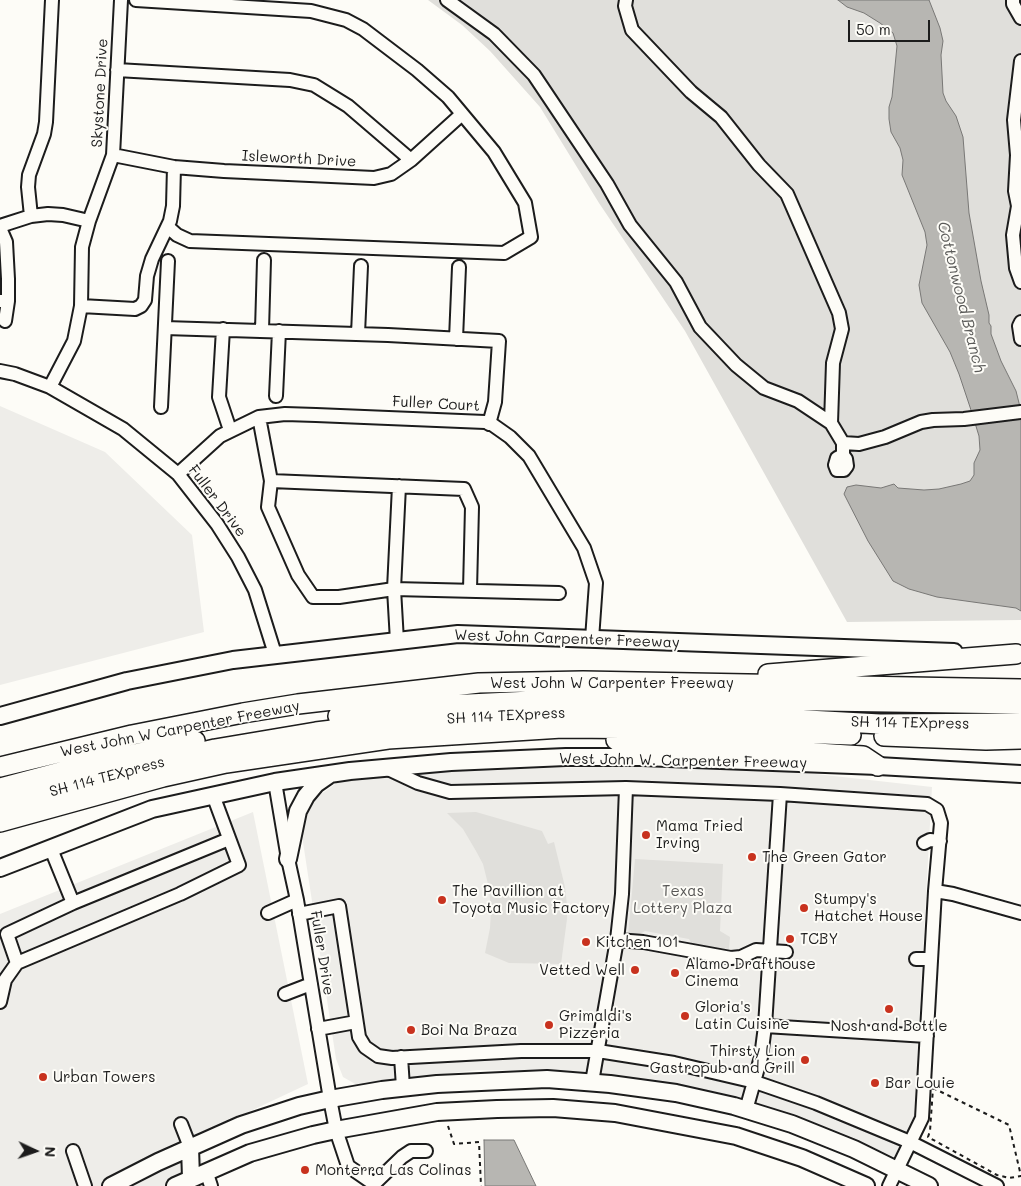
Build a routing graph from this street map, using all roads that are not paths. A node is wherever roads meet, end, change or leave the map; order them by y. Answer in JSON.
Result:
{"nodes":[{"id":1,"x":52,"y":0,"type":"edge"},
{"id":2,"x":121,"y":0,"type":"edge"},
{"id":3,"x":136,"y":0,"type":"edge"},
{"id":4,"x":447,"y":0,"type":"edge"},
{"id":5,"x":626,"y":0,"type":"edge"},
{"id":6,"x":1013,"y":0,"type":"edge"},
{"id":7,"x":1021,"y":18,"type":"edge"},
{"id":8,"x":1021,"y":61,"type":"edge"},
{"id":9,"x":117,"y":70,"type":"junction"},
{"id":10,"x":462,"y":114,"type":"junction"},
{"id":11,"x":113,"y":155,"type":"junction"},
{"id":12,"x":411,"y":160,"type":"junction"},
{"id":13,"x":174,"y":167,"type":"junction"},
{"id":14,"x":31,"y":216,"type":"junction"},
{"id":15,"x":89,"y":221,"type":"junction"},
{"id":16,"x":0,"y":227,"type":"edge"},
{"id":17,"x":168,"y":228,"type":"junction"},
{"id":18,"x":264,"y":260,"type":"dead end"},
{"id":19,"x":168,"y":261,"type":"dead end"},
{"id":20,"x":361,"y":266,"type":"dead end"},
{"id":21,"x":459,"y":267,"type":"dead end"},
{"id":22,"x":1021,"y":282,"type":"edge"},
{"id":23,"x":4,"y":301,"type":"edge"},
{"id":24,"x":81,"y":306,"type":"junction"},
{"id":25,"x":4,"y":321,"type":"dead end"},
{"id":26,"x":1021,"y":322,"type":"edge"},
{"id":27,"x":165,"y":328,"type":"junction"},
{"id":28,"x":223,"y":330,"type":"junction"},
{"id":29,"x":262,"y":330,"type":"junction"},
{"id":30,"x":279,"y":332,"type":"junction"},
{"id":31,"x":358,"y":334,"type":"junction"},
{"id":32,"x":456,"y":339,"type":"junction"},
{"id":33,"x":1021,"y":339,"type":"edge"},
{"id":34,"x":0,"y":371,"type":"edge"},
{"id":35,"x":50,"y":387,"type":"junction"},
{"id":36,"x":276,"y":396,"type":"dead end"},
{"id":37,"x":161,"y":407,"type":"dead end"},
{"id":38,"x":1021,"y":412,"type":"edge"},
{"id":39,"x":260,"y":417,"type":"junction"},
{"id":40,"x":831,"y":423,"type":"junction"},
{"id":41,"x":489,"y":424,"type":"junction"},
{"id":42,"x":230,"y":430,"type":"junction"},
{"id":43,"x":178,"y":474,"type":"junction"},
{"id":44,"x":271,"y":480,"type":"junction"},
{"id":45,"x":399,"y":486,"type":"junction"},
{"id":46,"x":394,"y":589,"type":"junction"},
{"id":47,"x":470,"y":590,"type":"junction"},
{"id":48,"x":559,"y":593,"type":"dead end"},
{"id":49,"x":592,"y":639,"type":"junction"},
{"id":50,"x":397,"y":641,"type":"junction"},
{"id":51,"x":275,"y":654,"type":"junction"},
{"id":52,"x":1019,"y":654,"type":"edge"},
{"id":53,"x":660,"y":682,"type":"junction"},
{"id":54,"x":1021,"y":688,"type":"edge"},
{"id":55,"x":1021,"y":704,"type":"edge"},
{"id":56,"x":0,"y":716,"type":"edge"},
{"id":57,"x":1021,"y":723,"type":"edge"},
{"id":58,"x":541,"y":728,"type":"junction"},
{"id":59,"x":120,"y":738,"type":"junction"},
{"id":60,"x":1021,"y":739,"type":"edge"},
{"id":61,"x":0,"y":755,"type":"edge"},
{"id":62,"x":878,"y":766,"type":"junction"},
{"id":63,"x":0,"y":767,"type":"edge"},
{"id":64,"x":386,"y":768,"type":"junction"},
{"id":65,"x":330,"y":774,"type":"junction"},
{"id":66,"x":1021,"y":774,"type":"edge"},
{"id":67,"x":275,"y":782,"type":"junction"},
{"id":68,"x":0,"y":788,"type":"edge"},
{"id":69,"x":626,"y":788,"type":"junction"},
{"id":70,"x":780,"y":794,"type":"junction"},
{"id":71,"x":213,"y":795,"type":"junction"},
{"id":72,"x":59,"y":804,"type":"junction"},
{"id":73,"x":0,"y":806,"type":"edge"},
{"id":74,"x":0,"y":822,"type":"edge"},
{"id":75,"x":0,"y":832,"type":"edge"},
{"id":76,"x":229,"y":839,"type":"junction"},
{"id":77,"x":51,"y":849,"type":"junction"},
{"id":78,"x":288,"y":859,"type":"junction"},
{"id":79,"x":0,"y":868,"type":"edge"},
{"id":80,"x":935,"y":891,"type":"junction"},
{"id":81,"x":297,"y":900,"type":"junction"},
{"id":82,"x":73,"y":903,"type":"junction"},
{"id":83,"x":1021,"y":913,"type":"edge"},
{"id":84,"x":268,"y":914,"type":"dead end"},
{"id":85,"x":299,"y":914,"type":"junction"},
{"id":86,"x":617,"y":940,"type":"junction"},
{"id":87,"x":770,"y":951,"type":"junction"},
{"id":88,"x":786,"y":952,"type":"dead end"},
{"id":89,"x":916,"y":959,"type":"dead end"},
{"id":90,"x":931,"y":959,"type":"junction"},
{"id":91,"x":17,"y":963,"type":"junction"},
{"id":92,"x":311,"y":984,"type":"junction"},
{"id":93,"x":285,"y":994,"type":"dead end"},
{"id":94,"x":0,"y":1002,"type":"edge"},
{"id":95,"x":356,"y":1022,"type":"junction"},
{"id":96,"x":765,"y":1026,"type":"junction"},
{"id":97,"x":318,"y":1029,"type":"junction"},
{"id":98,"x":927,"y":1036,"type":"junction"},
{"id":99,"x":598,"y":1051,"type":"junction"},
{"id":100,"x":401,"y":1057,"type":"junction"},
{"id":101,"x":592,"y":1082,"type":"junction"},
{"id":102,"x":755,"y":1082,"type":"junction"},
{"id":103,"x":403,"y":1088,"type":"junction"},
{"id":104,"x":330,"y":1099,"type":"junction"},
{"id":105,"x":746,"y":1110,"type":"junction"},
{"id":106,"x":181,"y":1124,"type":"dead end"},
{"id":107,"x":336,"y":1130,"type":"junction"},
{"id":108,"x":736,"y":1136,"type":"junction"},
{"id":109,"x":910,"y":1142,"type":"junction"},
{"id":110,"x":190,"y":1147,"type":"junction"},
{"id":111,"x":73,"y":1151,"type":"dead end"},
{"id":112,"x":426,"y":1151,"type":"dead end"},
{"id":113,"x":896,"y":1170,"type":"junction"},
{"id":114,"x":209,"y":1179,"type":"edge"},
{"id":115,"x":192,"y":1182,"type":"edge"},
{"id":116,"x":370,"y":1184,"type":"edge"},
{"id":117,"x":85,"y":1186,"type":"edge"},
{"id":118,"x":111,"y":1186,"type":"edge"},
{"id":119,"x":175,"y":1186,"type":"edge"},
{"id":120,"x":866,"y":1186,"type":"edge"},
{"id":121,"x":888,"y":1186,"type":"edge"},
{"id":122,"x":930,"y":1186,"type":"edge"},
{"id":123,"x":997,"y":1186,"type":"edge"}],
"edges":[{"from":1,"to":14,"type":"street"},
{"from":2,"to":9,"type":"street","name":"Skystone Drive"},
{"from":3,"to":10,"type":"street"},
{"from":4,"to":40,"type":"street"},
{"from":5,"to":40,"type":"street"},
{"from":6,"to":7,"type":"street"},
{"from":8,"to":22,"type":"street"},
{"from":9,"to":11,"type":"street","name":"Skystone Drive"},
{"from":9,"to":12,"type":"street"},
{"from":10,"to":12,"type":"street","name":"Isleworth Drive"},
{"from":10,"to":17,"type":"street"},
{"from":11,"to":13,"type":"street","name":"Isleworth Drive"},
{"from":11,"to":15,"type":"street","name":"Skystone Drive"},
{"from":12,"to":13,"type":"street","name":"Isleworth Drive"},
{"from":13,"to":17,"type":"street"},
{"from":14,"to":15,"type":"street"},
{"from":14,"to":16,"type":"street"},
{"from":15,"to":24,"type":"street","name":"Skystone Drive"},
{"from":16,"to":23,"type":"street"},
{"from":17,"to":24,"type":"street"},
{"from":18,"to":29,"type":"street"},
{"from":19,"to":27,"type":"street"},
{"from":20,"to":31,"type":"street"},
{"from":21,"to":32,"type":"street"},
{"from":23,"to":25,"type":"street"},
{"from":24,"to":35,"type":"street","name":"Skystone Drive"},
{"from":26,"to":33,"type":"street"},
{"from":27,"to":28,"type":"street"},
{"from":27,"to":37,"type":"street"},
{"from":28,"to":29,"type":"street"},
{"from":28,"to":42,"type":"street"},
{"from":29,"to":30,"type":"street"},
{"from":30,"to":31,"type":"street"},
{"from":30,"to":36,"type":"street"},
{"from":31,"to":32,"type":"street"},
{"from":32,"to":41,"type":"street"},
{"from":34,"to":35,"type":"street","name":"Fuller Drive"},
{"from":35,"to":43,"type":"street","name":"Fuller Drive"},
{"from":38,"to":40,"type":"street"},
{"from":39,"to":41,"type":"street","name":"Fuller Court"},
{"from":39,"to":42,"type":"street","name":"Fuller Court"},
{"from":39,"to":44,"type":"street"},
{"from":41,"to":49,"type":"street","name":"Fuller Court"},
{"from":42,"to":43,"type":"street","name":"Fuller Court"},
{"from":43,"to":51,"type":"street","name":"Fuller Drive"},
{"from":44,"to":45,"type":"street"},
{"from":44,"to":46,"type":"street"},
{"from":45,"to":46,"type":"street"},
{"from":45,"to":47,"type":"street"},
{"from":46,"to":47,"type":"street"},
{"from":46,"to":50,"type":"street"},
{"from":47,"to":48,"type":"street"},
{"from":49,"to":50,"type":"main road","name":"West John Carpenter Freeway"},
{"from":49,"to":52,"type":"main road","name":"West John Carpenter Freeway"},
{"from":50,"to":51,"type":"main road","name":"West John Carpenter Freeway"},
{"from":51,"to":56,"type":"main road","name":"West John Carpenter Freeway"},
{"from":52,"to":53,"type":"highway"},
{"from":53,"to":54,"type":"highway","name":"West John W Carpenter Freeway"},
{"from":53,"to":59,"type":"highway","name":"West John W Carpenter Freeway"},
{"from":55,"to":68,"type":"highway","name":"SH 114 TEXpress"},
{"from":57,"to":73,"type":"highway","name":"SH 114 TEXpress"},
{"from":58,"to":60,"type":"highway"},
{"from":58,"to":62,"type":"highway"},
{"from":58,"to":72,"type":"highway"},
{"from":59,"to":61,"type":"highway"},
{"from":59,"to":63,"type":"highway","name":"West John W Carpenter Freeway"},
{"from":62,"to":64,"type":"main road","name":"West John W. Carpenter Freeway"},
{"from":62,"to":66,"type":"main road","name":"West John W. Carpenter Freeway"},
{"from":64,"to":65,"type":"main road","name":"West John W. Carpenter Freeway"},
{"from":64,"to":69,"type":"street"},
{"from":65,"to":67,"type":"main road","name":"West John W. Carpenter Freeway"},
{"from":65,"to":78,"type":"main road"},
{"from":67,"to":71,"type":"main road","name":"West John W. Carpenter Freeway"},
{"from":67,"to":78,"type":"street","name":"Fuller Drive"},
{"from":69,"to":70,"type":"street"},
{"from":69,"to":86,"type":"street"},
{"from":70,"to":80,"type":"street"},
{"from":70,"to":87,"type":"street"},
{"from":71,"to":76,"type":"street"},
{"from":71,"to":77,"type":"main road","name":"West John W. Carpenter Freeway"},
{"from":72,"to":74,"type":"highway"},
{"from":72,"to":75,"type":"highway"},
{"from":76,"to":82,"type":"street"},
{"from":76,"to":91,"type":"street"},
{"from":77,"to":79,"type":"main road","name":"West John W. Carpenter Freeway"},
{"from":77,"to":82,"type":"street"},
{"from":78,"to":81,"type":"street","name":"Fuller Drive"},
{"from":80,"to":83,"type":"street"},
{"from":80,"to":90,"type":"street"},
{"from":81,"to":84,"type":"street"},
{"from":81,"to":85,"type":"street","name":"Fuller Drive"},
{"from":82,"to":91,"type":"street"},
{"from":85,"to":92,"type":"street","name":"Fuller Drive"},
{"from":85,"to":95,"type":"street"},
{"from":86,"to":87,"type":"street"},
{"from":86,"to":99,"type":"street"},
{"from":87,"to":88,"type":"street"},
{"from":87,"to":96,"type":"street"},
{"from":89,"to":90,"type":"street"},
{"from":90,"to":98,"type":"street"},
{"from":91,"to":94,"type":"street"},
{"from":92,"to":93,"type":"street"},
{"from":92,"to":97,"type":"street","name":"Fuller Drive"},
{"from":95,"to":97,"type":"street"},
{"from":95,"to":100,"type":"street"},
{"from":96,"to":98,"type":"street"},
{"from":96,"to":102,"type":"street"},
{"from":97,"to":104,"type":"street","name":"Fuller Drive"},
{"from":98,"to":109,"type":"street"},
{"from":99,"to":100,"type":"street"},
{"from":99,"to":101,"type":"street"},
{"from":99,"to":102,"type":"street"},
{"from":100,"to":103,"type":"street"},
{"from":101,"to":103,"type":"main road"},
{"from":101,"to":105,"type":"main road"},
{"from":102,"to":105,"type":"street"},
{"from":102,"to":109,"type":"street"},
{"from":103,"to":104,"type":"main road"},
{"from":104,"to":107,"type":"street","name":"Fuller Drive"},
{"from":104,"to":110,"type":"main road"},
{"from":105,"to":108,"type":"main road"},
{"from":105,"to":113,"type":"main road"},
{"from":106,"to":110,"type":"street"},
{"from":107,"to":108,"type":"main road"},
{"from":107,"to":114,"type":"main road"},
{"from":107,"to":116,"type":"street","name":"Fuller Drive"},
{"from":108,"to":120,"type":"main road"},
{"from":109,"to":113,"type":"street"},
{"from":109,"to":123,"type":"street"},
{"from":110,"to":114,"type":"main road"},
{"from":110,"to":115,"type":"main road"},
{"from":110,"to":118,"type":"main road"},
{"from":111,"to":117,"type":"street"},
{"from":112,"to":116,"type":"street"},
{"from":113,"to":121,"type":"street"},
{"from":113,"to":122,"type":"main road"},
{"from":114,"to":115,"type":"main road"},
{"from":115,"to":119,"type":"main road"}]}
